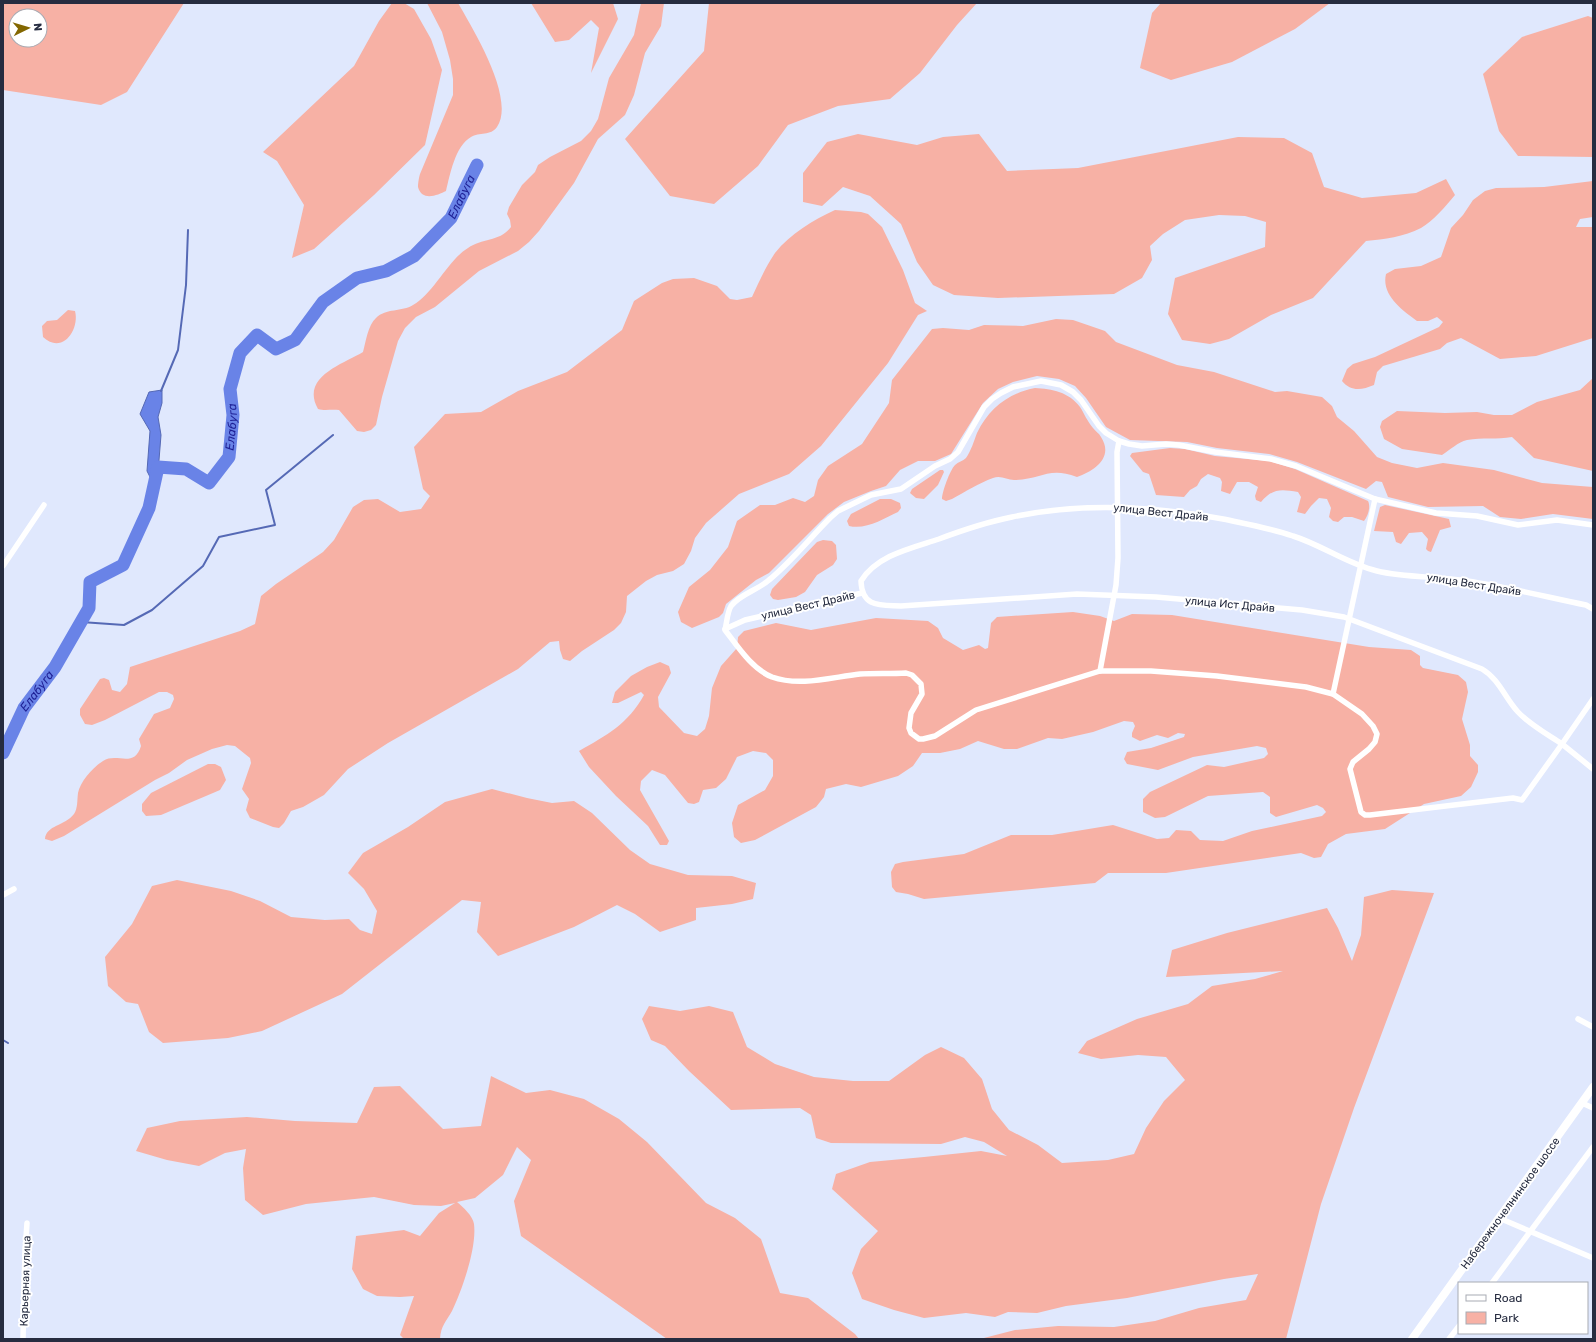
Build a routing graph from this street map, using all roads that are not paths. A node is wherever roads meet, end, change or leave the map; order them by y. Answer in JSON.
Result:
{"nodes":[{"id":1,"x":1119,"y":441,"type":"junction"},
{"id":2,"x":1375,"y":499,"type":"junction"},
{"id":3,"x":44,"y":505,"type":"dead end"},
{"id":4,"x":1118,"y":507,"type":"junction"},
{"id":5,"x":1593,"y":525,"type":"edge"},
{"id":6,"x":3,"y":566,"type":"edge"},
{"id":7,"x":1360,"y":566,"type":"junction"},
{"id":8,"x":862,"y":593,"type":"junction"},
{"id":9,"x":1114,"y":595,"type":"junction"},
{"id":10,"x":1593,"y":609,"type":"edge"},
{"id":11,"x":1350,"y":619,"type":"junction"},
{"id":12,"x":726,"y":628,"type":"junction"},
{"id":13,"x":1100,"y":671,"type":"junction"},
{"id":14,"x":1333,"y":694,"type":"junction"},
{"id":15,"x":1593,"y":699,"type":"edge"},
{"id":16,"x":1562,"y":744,"type":"junction"},
{"id":17,"x":1593,"y":769,"type":"edge"},
{"id":18,"x":14,"y":889,"type":"dead end"},
{"id":19,"x":3,"y":895,"type":"edge"},
{"id":20,"x":1578,"y":1019,"type":"dead end"},
{"id":21,"x":1593,"y":1027,"type":"edge"},
{"id":22,"x":1593,"y":1087,"type":"edge"},
{"id":23,"x":1582,"y":1103,"type":"junction"},
{"id":24,"x":1593,"y":1108,"type":"edge"},
{"id":25,"x":1593,"y":1147,"type":"edge"},
{"id":26,"x":1499,"y":1218,"type":"junction"},
{"id":27,"x":27,"y":1223,"type":"dead end"},
{"id":28,"x":1531,"y":1232,"type":"junction"},
{"id":29,"x":1593,"y":1258,"type":"edge"},
{"id":30,"x":1493,"y":1282,"type":"edge"},
{"id":31,"x":1458,"y":1327,"type":"edge"},
{"id":32,"x":23,"y":1339,"type":"edge"},
{"id":33,"x":1412,"y":1339,"type":"edge"},
{"id":34,"x":1449,"y":1339,"type":"edge"}],
"edges":[{"from":1,"to":2,"type":"street"},
{"from":1,"to":4,"type":"street"},
{"from":1,"to":12,"type":"street"},
{"from":2,"to":5,"type":"street"},
{"from":2,"to":7,"type":"street"},
{"from":3,"to":6,"type":"street"},
{"from":4,"to":7,"type":"street","name":"улица Вест Драйв"},
{"from":4,"to":8,"type":"street","name":"улица Вест Драйв"},
{"from":4,"to":9,"type":"street"},
{"from":7,"to":10,"type":"street","name":"улица Вест Драйв"},
{"from":7,"to":11,"type":"street"},
{"from":8,"to":9,"type":"street","name":"улица Ист Драйв"},
{"from":8,"to":12,"type":"street","name":"улица Вест Драйв"},
{"from":9,"to":11,"type":"street","name":"улица Ист Драйв"},
{"from":9,"to":13,"type":"street"},
{"from":11,"to":14,"type":"street"},
{"from":11,"to":16,"type":"street","name":"улица Ист Драйв"},
{"from":12,"to":13,"type":"street"},
{"from":13,"to":14,"type":"street"},
{"from":14,"to":16,"type":"street"},
{"from":15,"to":16,"type":"street"},
{"from":16,"to":17,"type":"street"},
{"from":18,"to":19,"type":"street"},
{"from":20,"to":21,"type":"street"},
{"from":22,"to":23,"type":"main road","name":"Набережночелнинское шоссе"},
{"from":23,"to":24,"type":"street"},
{"from":23,"to":26,"type":"main road","name":"Набережночелнинское шоссе"},
{"from":25,"to":28,"type":"street"},
{"from":26,"to":28,"type":"street"},
{"from":26,"to":33,"type":"main road","name":"Набережночелнинское шоссе"},
{"from":27,"to":32,"type":"street","name":"Карьерная улица"},
{"from":28,"to":29,"type":"street"},
{"from":28,"to":30,"type":"street"},
{"from":31,"to":34,"type":"street"}]}
